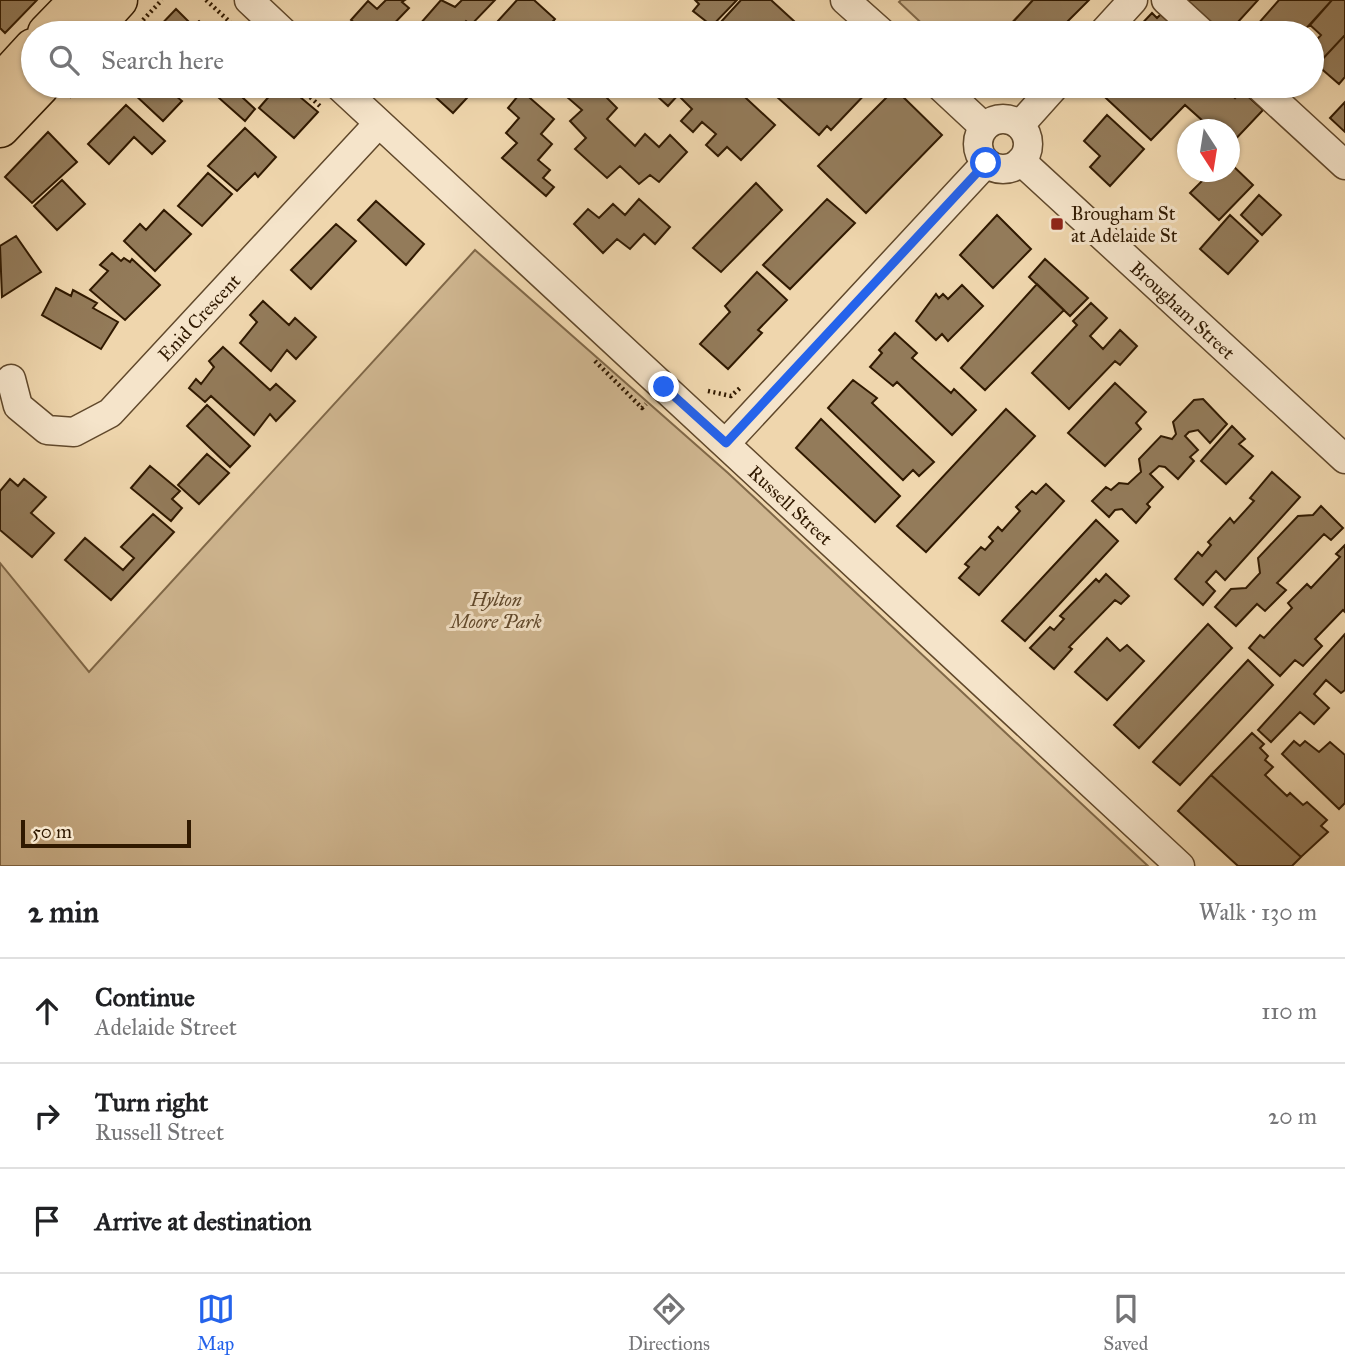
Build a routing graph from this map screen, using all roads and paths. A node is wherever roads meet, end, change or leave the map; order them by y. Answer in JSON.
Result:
{"nodes":[{"id":1,"x":79,"y":0,"type":"edge"},
{"id":2,"x":162,"y":0,"type":"edge"},
{"id":3,"x":206,"y":0,"type":"edge"},
{"id":4,"x":249,"y":0,"type":"edge"},
{"id":5,"x":845,"y":0,"type":"edge"},
{"id":6,"x":1133,"y":0,"type":"edge"},
{"id":7,"x":1166,"y":0,"type":"edge"},
{"id":8,"x":128,"y":12,"type":"edge"},
{"id":9,"x":59,"y":21,"type":"edge"},
{"id":10,"x":111,"y":21,"type":"edge"},
{"id":11,"x":229,"y":21,"type":"edge"},
{"id":12,"x":271,"y":21,"type":"edge"},
{"id":13,"x":869,"y":21,"type":"edge"},
{"id":14,"x":1114,"y":21,"type":"edge"},
{"id":15,"x":1189,"y":21,"type":"edge"},
{"id":16,"x":19,"y":75,"type":"edge"},
{"id":17,"x":351,"y":98,"type":"edge"},
{"id":18,"x":953,"y":98,"type":"edge"},
{"id":19,"x":1044,"y":98,"type":"edge"},
{"id":20,"x":1272,"y":98,"type":"edge"},
{"id":21,"x":378,"y":124,"type":"junction"},
{"id":22,"x":1020,"y":125,"type":"junction"},
{"id":23,"x":984,"y":127,"type":"junction"},
{"id":24,"x":0,"y":128,"type":"edge"},
{"id":25,"x":1021,"y":161,"type":"junction"},
{"id":26,"x":986,"y":163,"type":"junction"},
{"id":27,"x":1345,"y":166,"type":"edge"},
{"id":28,"x":587,"y":354,"type":"dead end"},
{"id":29,"x":11,"y":379,"type":"dead end"},
{"id":30,"x":747,"y":382,"type":"dead end"},
{"id":31,"x":701,"y":385,"type":"dead end"},
{"id":32,"x":642,"y":408,"type":"dead end"},
{"id":33,"x":726,"y":443,"type":"junction"},
{"id":34,"x":1345,"y":459,"type":"edge"},
{"id":35,"x":1180,"y":866,"type":"edge"}],
"edges":[{"from":1,"to":9,"type":"highway"},
{"from":2,"to":8,"type":"path"},
{"from":3,"to":11,"type":"path"},
{"from":4,"to":12,"type":"street"},
{"from":5,"to":13,"type":"street"},
{"from":6,"to":14,"type":"street"},
{"from":7,"to":15,"type":"street"},
{"from":8,"to":10,"type":"highway"},
{"from":16,"to":24,"type":"highway"},
{"from":17,"to":21,"type":"street","name":"Russell Street"},
{"from":18,"to":23,"type":"street"},
{"from":19,"to":22,"type":"street"},
{"from":20,"to":27,"type":"street"},
{"from":21,"to":29,"type":"street","name":"Enid Crescent"},
{"from":21,"to":33,"type":"street","name":"Russell Street"},
{"from":22,"to":23,"type":"street"},
{"from":22,"to":25,"type":"street"},
{"from":23,"to":26,"type":"street"},
{"from":25,"to":26,"type":"street"},
{"from":25,"to":34,"type":"street","name":"Brougham Street"},
{"from":26,"to":33,"type":"street"},
{"from":28,"to":32,"type":"path"},
{"from":30,"to":31,"type":"path"},
{"from":33,"to":35,"type":"street","name":"Russell Street"}]}
